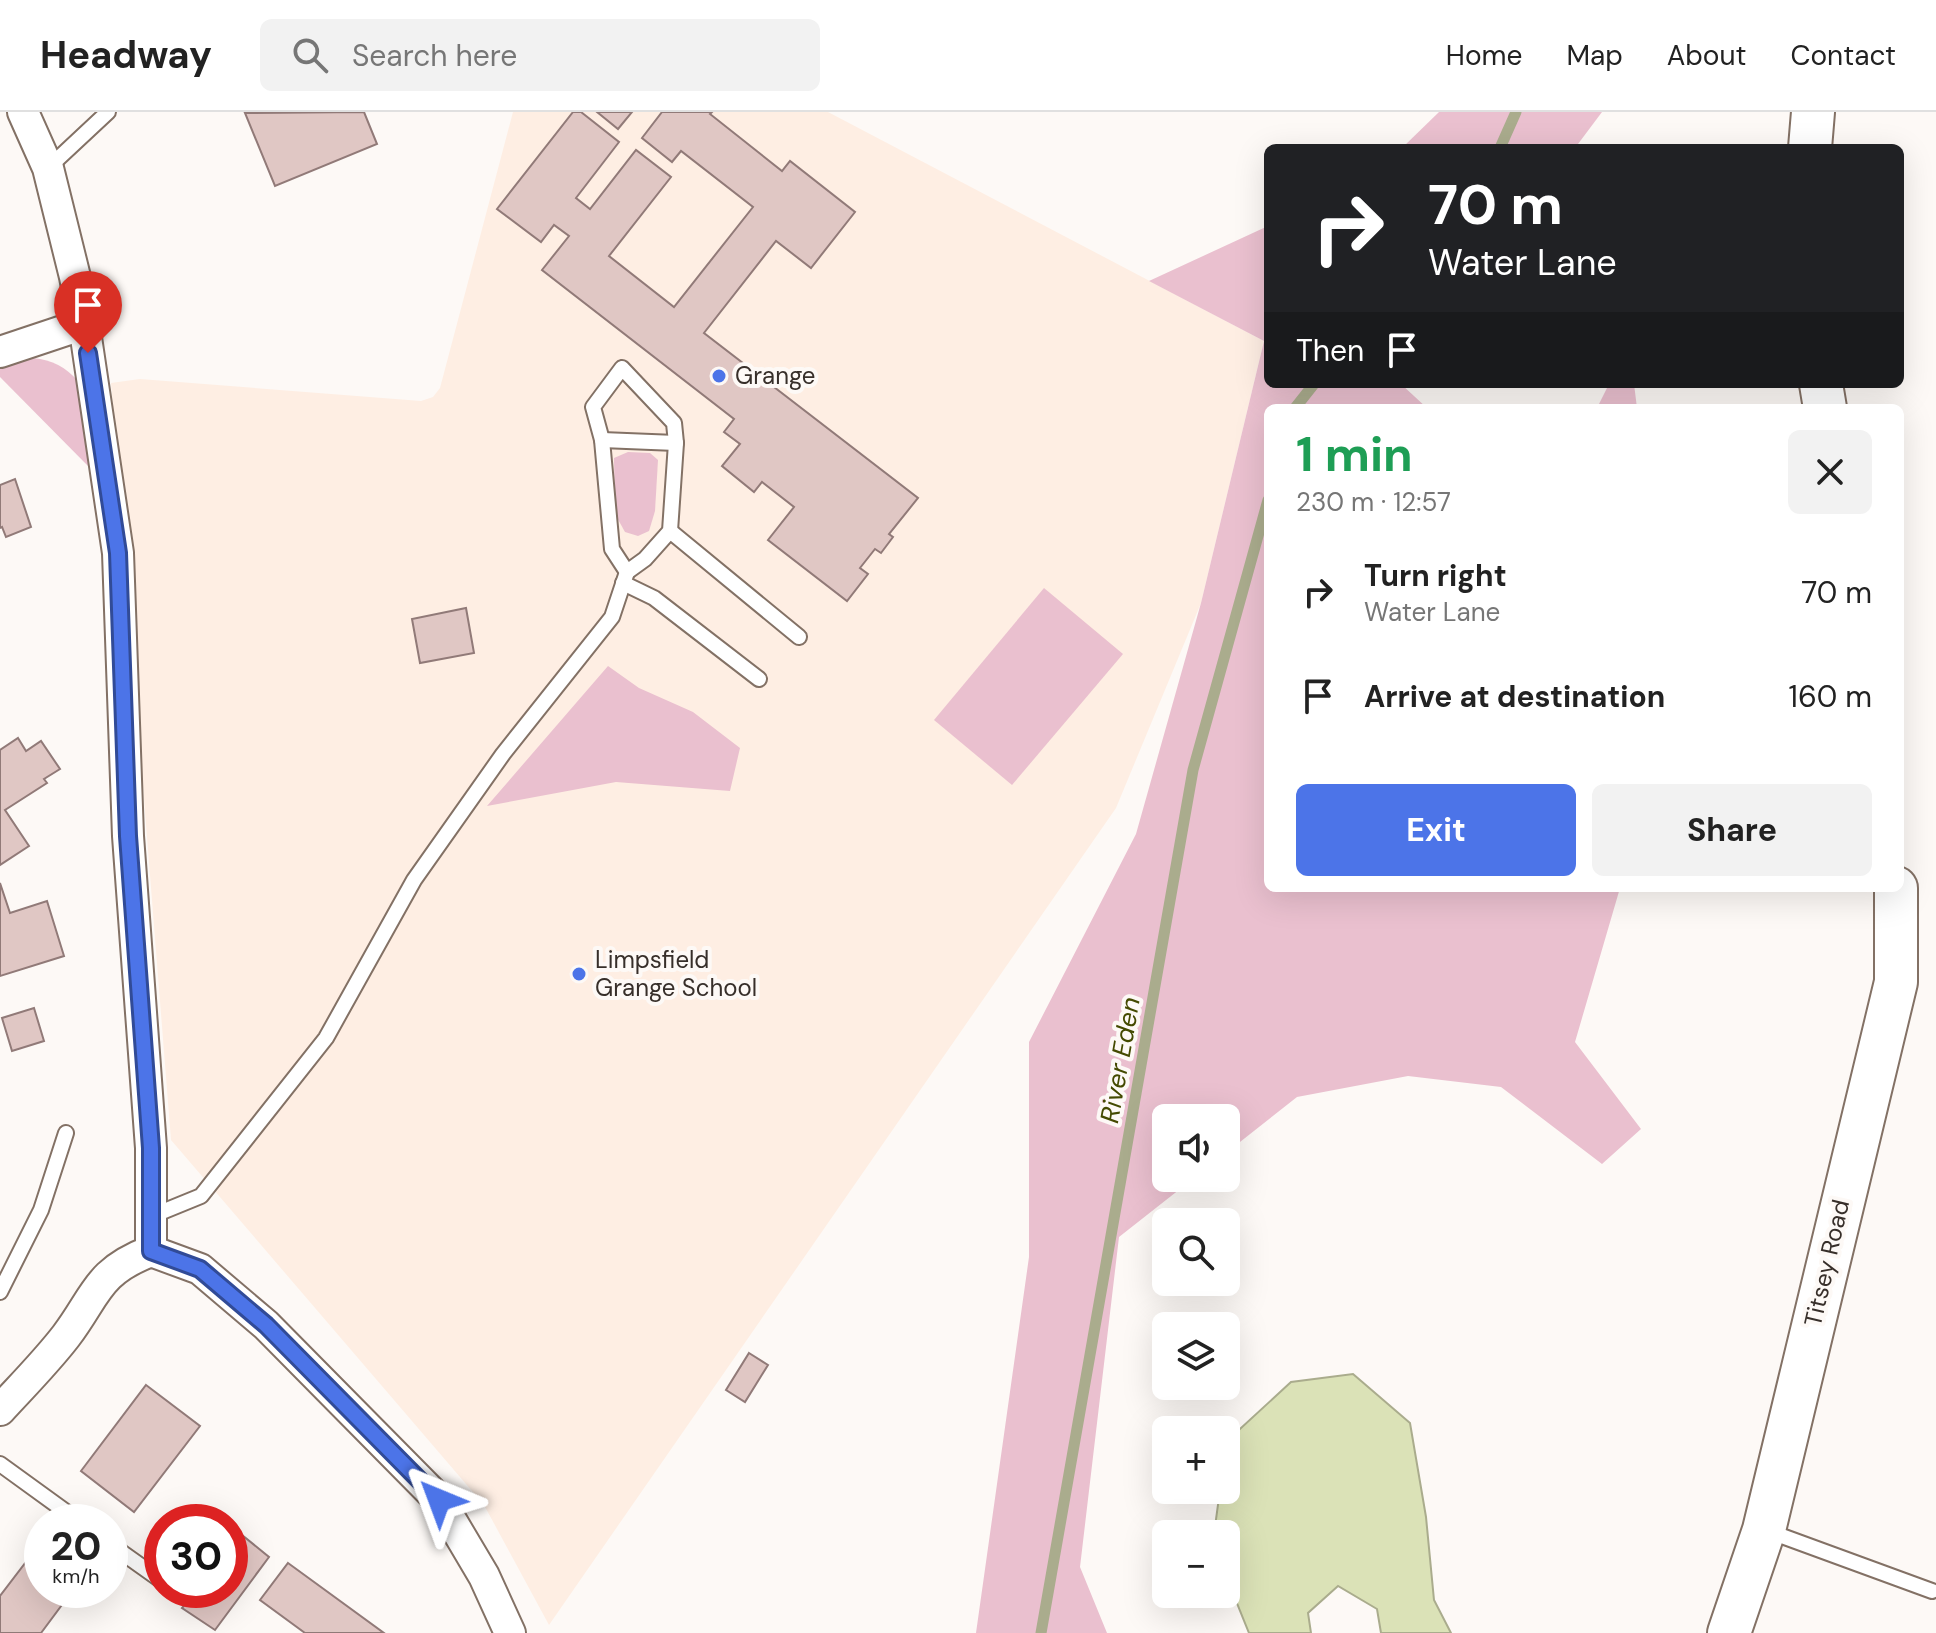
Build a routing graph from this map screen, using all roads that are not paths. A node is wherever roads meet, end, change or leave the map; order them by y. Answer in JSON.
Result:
{"nodes":[{"id":1,"x":23,"y":112,"type":"edge"},
{"id":2,"x":108,"y":112,"type":"edge"},
{"id":3,"x":1813,"y":112,"type":"edge"},
{"id":4,"x":1810,"y":144,"type":"edge"},
{"id":5,"x":48,"y":168,"type":"junction"},
{"id":6,"x":84,"y":324,"type":"junction"},
{"id":7,"x":0,"y":352,"type":"edge"},
{"id":8,"x":602,"y":440,"type":"junction"},
{"id":9,"x":676,"y":443,"type":"junction"},
{"id":10,"x":670,"y":531,"type":"junction"},
{"id":11,"x":625,"y":578,"type":"junction"},
{"id":12,"x":799,"y":637,"type":"dead end"},
{"id":13,"x":759,"y":679,"type":"dead end"},
{"id":14,"x":1896,"y":892,"type":"edge"},
{"id":15,"x":66,"y":1133,"type":"dead end"},
{"id":16,"x":152,"y":1216,"type":"junction"},
{"id":17,"x":151,"y":1251,"type":"junction"},
{"id":18,"x":0,"y":1292,"type":"edge"},
{"id":19,"x":0,"y":1410,"type":"edge"},
{"id":20,"x":0,"y":1464,"type":"edge"},
{"id":21,"x":55,"y":1504,"type":"edge"},
{"id":22,"x":1764,"y":1530,"type":"junction"},
{"id":23,"x":1932,"y":1591,"type":"dead end"},
{"id":24,"x":510,"y":1633,"type":"edge"},
{"id":25,"x":1729,"y":1633,"type":"edge"}],
"edges":[{"from":1,"to":5,"type":"street"},
{"from":2,"to":5,"type":"lane"},
{"from":3,"to":4,"type":"main road"},
{"from":5,"to":6,"type":"street"},
{"from":6,"to":7,"type":"street"},
{"from":6,"to":16,"type":"street"},
{"from":8,"to":9,"type":"lane"},
{"from":8,"to":9,"type":"lane"},
{"from":8,"to":11,"type":"lane"},
{"from":9,"to":10,"type":"lane"},
{"from":10,"to":11,"type":"lane"},
{"from":10,"to":12,"type":"lane"},
{"from":11,"to":13,"type":"lane"},
{"from":11,"to":16,"type":"lane"},
{"from":14,"to":22,"type":"main road","name":"Titsey Road"},
{"from":15,"to":18,"type":"lane"},
{"from":16,"to":17,"type":"street"},
{"from":17,"to":19,"type":"street"},
{"from":17,"to":24,"type":"street"},
{"from":20,"to":21,"type":"lane"},
{"from":22,"to":23,"type":"lane"},
{"from":22,"to":25,"type":"main road","name":"Titsey Road"}]}
